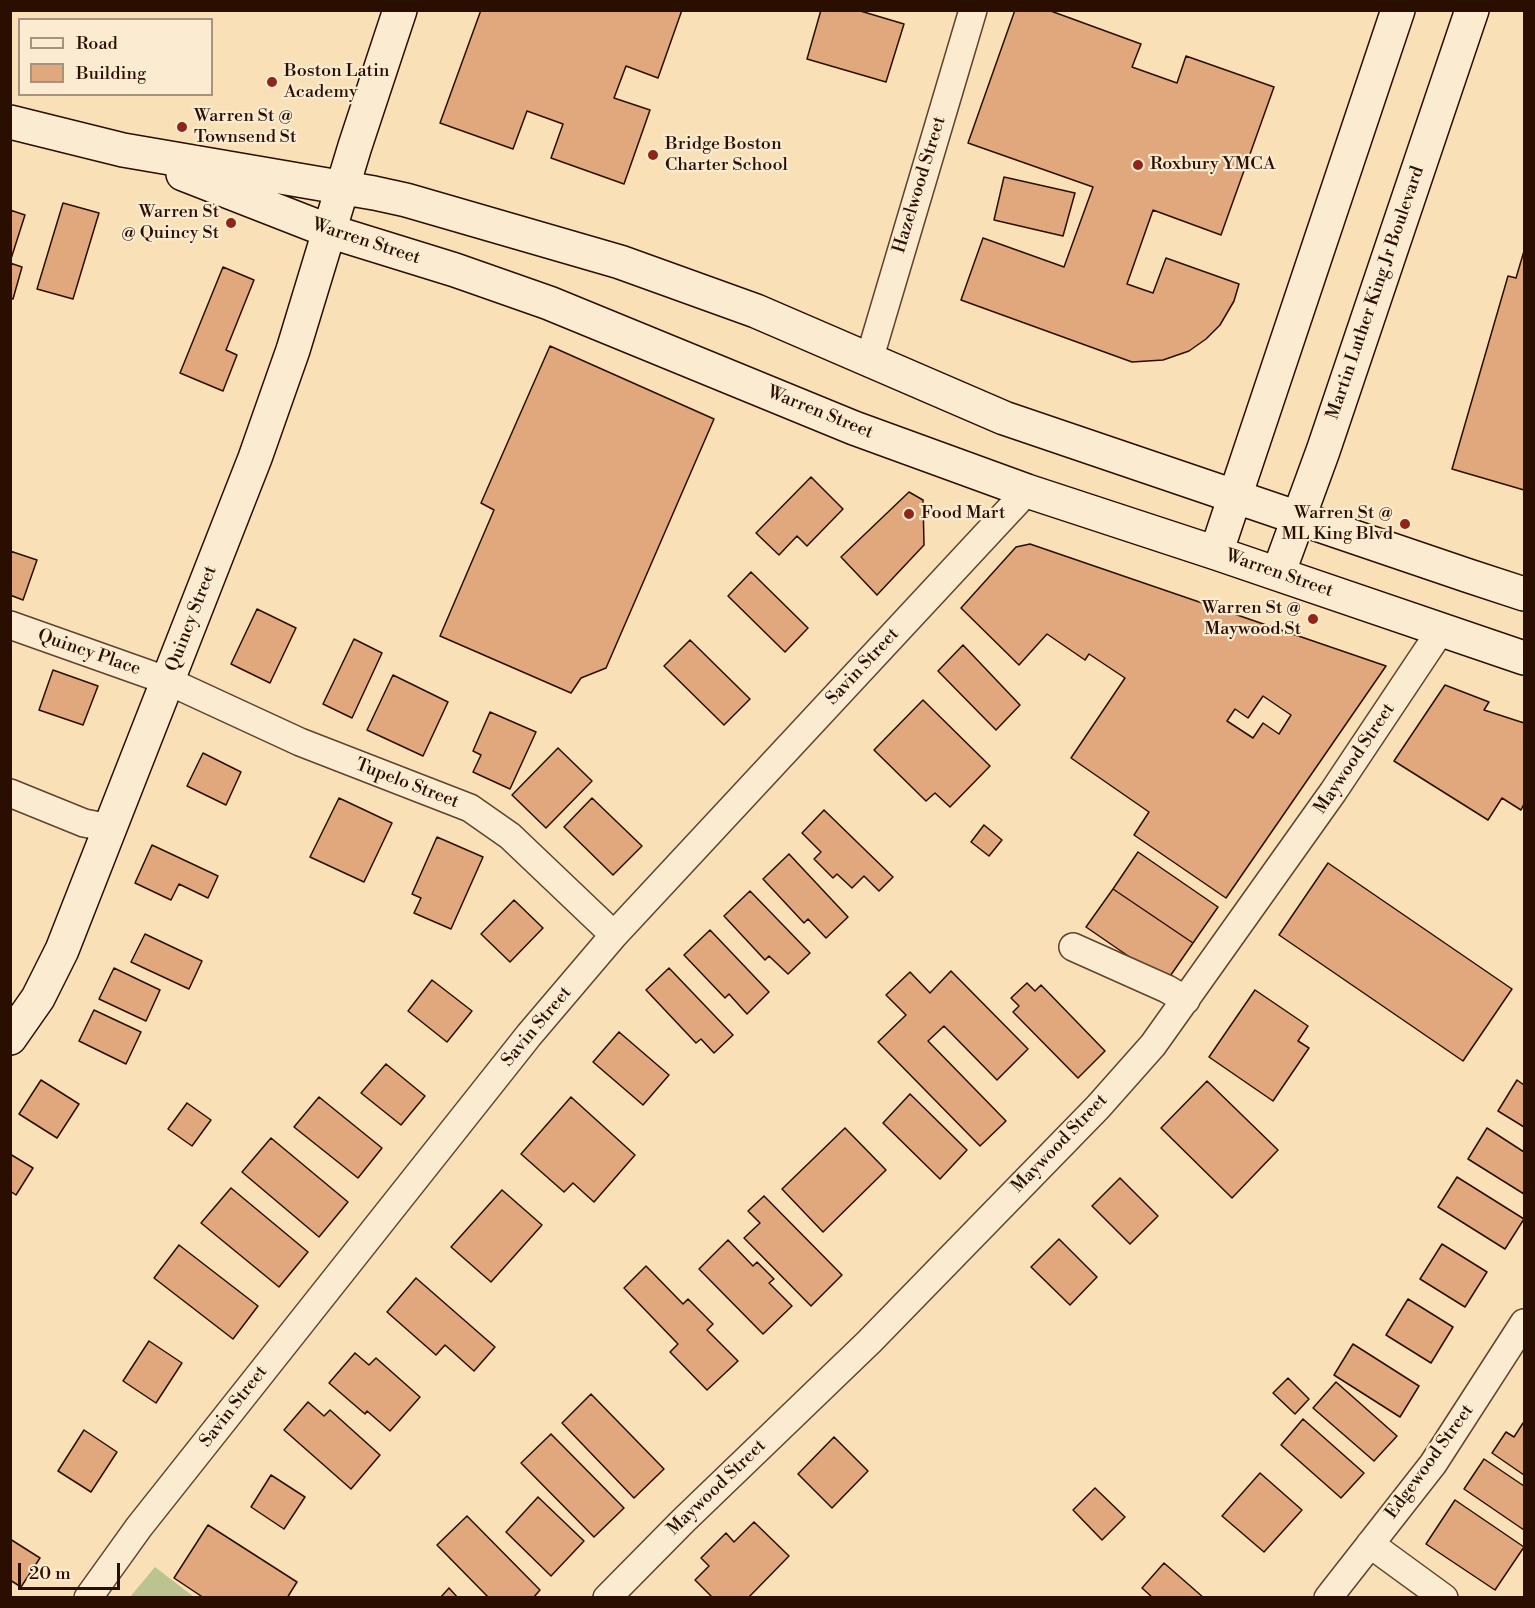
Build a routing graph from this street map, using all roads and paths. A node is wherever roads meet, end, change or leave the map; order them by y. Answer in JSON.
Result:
{"nodes":[{"id":1,"x":400,"y":10,"type":"edge"},
{"id":2,"x":973,"y":10,"type":"edge"},
{"id":3,"x":1398,"y":10,"type":"edge"},
{"id":4,"x":1472,"y":10,"type":"edge"},
{"id":5,"x":10,"y":122,"type":"edge"},
{"id":6,"x":123,"y":150,"type":"junction"},
{"id":7,"x":342,"y":186,"type":"junction"},
{"id":8,"x":329,"y":231,"type":"junction"},
{"id":9,"x":869,"y":360,"type":"junction"},
{"id":10,"x":1027,"y":491,"type":"junction"},
{"id":11,"x":1235,"y":495,"type":"junction"},
{"id":12,"x":1299,"y":518,"type":"junction"},
{"id":13,"x":1216,"y":553,"type":"junction"},
{"id":14,"x":1278,"y":574,"type":"junction"},
{"id":15,"x":1524,"y":594,"type":"edge"},
{"id":16,"x":10,"y":625,"type":"edge"},
{"id":17,"x":1441,"y":630,"type":"junction"},
{"id":18,"x":1524,"y":658,"type":"edge"},
{"id":19,"x":168,"y":681,"type":"junction"},
{"id":20,"x":10,"y":793,"type":"edge"},
{"id":21,"x":110,"y":828,"type":"junction"},
{"id":22,"x":614,"y":935,"type":"junction"},
{"id":23,"x":1073,"y":947,"type":"dead end"},
{"id":24,"x":1186,"y":1000,"type":"junction"},
{"id":25,"x":12,"y":1031,"type":"edge"},
{"id":26,"x":1524,"y":1323,"type":"edge"},
{"id":27,"x":1370,"y":1544,"type":"junction"},
{"id":28,"x":88,"y":1598,"type":"edge"},
{"id":29,"x":607,"y":1598,"type":"edge"},
{"id":30,"x":1328,"y":1598,"type":"edge"},
{"id":31,"x":1444,"y":1598,"type":"edge"}],
"edges":[{"from":1,"to":7,"type":"main road","name":"Quincy Street"},
{"from":2,"to":9,"type":"street","name":"Hazelwood Street"},
{"from":3,"to":11,"type":"main road"},
{"from":4,"to":12,"type":"main road","name":"Martin Luther King Jr Boulevard"},
{"from":5,"to":6,"type":"main road","name":"Warren Street"},
{"from":6,"to":7,"type":"main road","name":"Warren Street"},
{"from":6,"to":8,"type":"main road","name":"Warren Street"},
{"from":7,"to":8,"type":"main road","name":"Quincy Street"},
{"from":7,"to":9,"type":"main road","name":"Warren Street"},
{"from":8,"to":10,"type":"main road","name":"Warren Street"},
{"from":8,"to":19,"type":"main road","name":"Quincy Street"},
{"from":9,"to":11,"type":"main road","name":"Warren Street"},
{"from":10,"to":13,"type":"main road","name":"Warren Street"},
{"from":10,"to":22,"type":"street","name":"Savin Street"},
{"from":11,"to":12,"type":"main road","name":"Warren Street"},
{"from":11,"to":13,"type":"main road"},
{"from":12,"to":14,"type":"main road","name":"Martin Luther King Jr Boulevard"},
{"from":12,"to":15,"type":"main road","name":"Warren Street"},
{"from":13,"to":14,"type":"main road","name":"Warren Street"},
{"from":14,"to":17,"type":"main road","name":"Warren Street"},
{"from":16,"to":19,"type":"street","name":"Quincy Place"},
{"from":17,"to":18,"type":"main road","name":"Warren Street"},
{"from":17,"to":24,"type":"street","name":"Maywood Street"},
{"from":19,"to":21,"type":"main road","name":"Quincy Street"},
{"from":19,"to":22,"type":"street","name":"Tupelo Street"},
{"from":20,"to":21,"type":"street"},
{"from":21,"to":25,"type":"main road","name":"Quincy Street"},
{"from":22,"to":28,"type":"street","name":"Savin Street"},
{"from":23,"to":24,"type":"street"},
{"from":24,"to":29,"type":"street","name":"Maywood Street"},
{"from":26,"to":27,"type":"street","name":"Edgewood Street"},
{"from":27,"to":30,"type":"street","name":"Edgewood Street"},
{"from":27,"to":31,"type":"street"}]}
